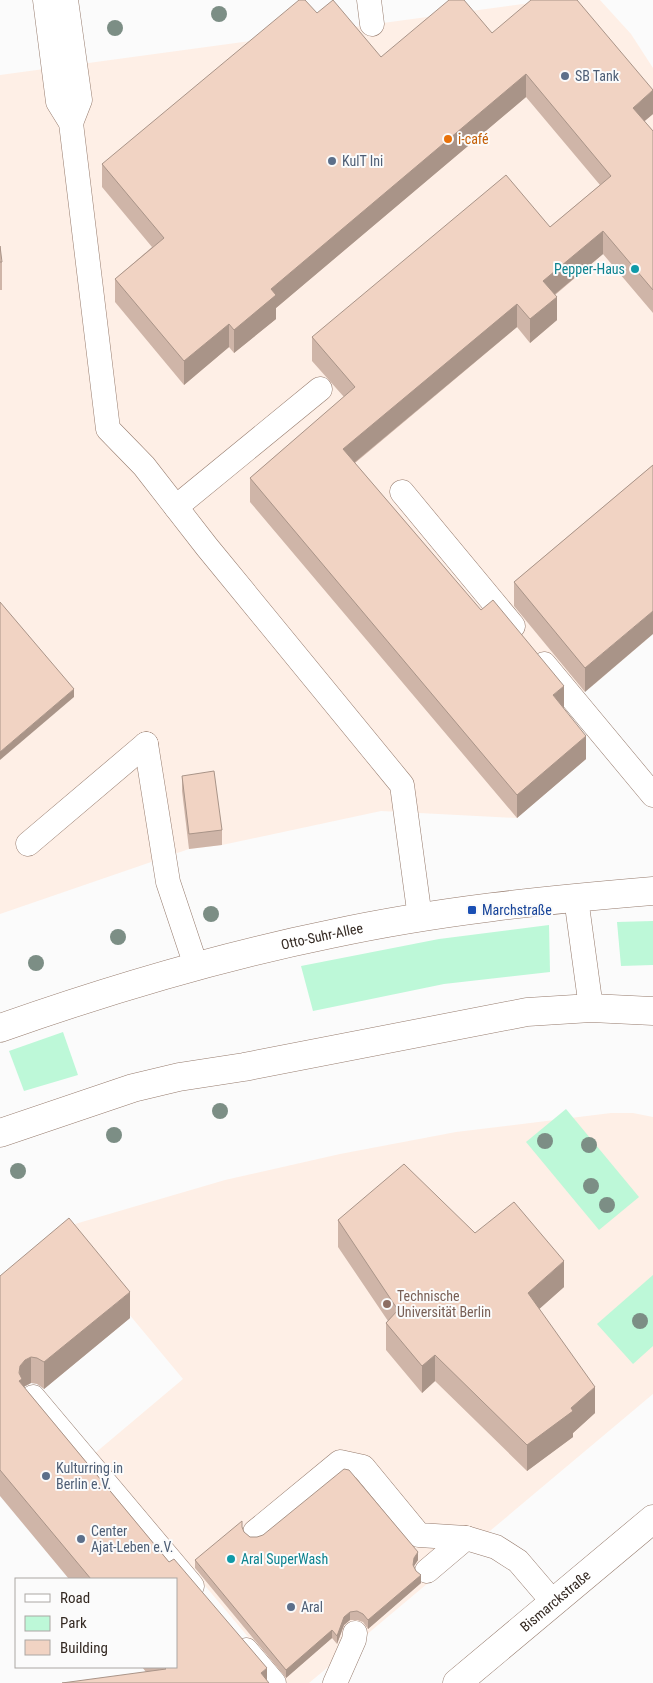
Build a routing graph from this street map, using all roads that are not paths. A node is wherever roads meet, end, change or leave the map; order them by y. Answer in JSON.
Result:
{"nodes":[{"id":1,"x":44,"y":0,"type":"edge"},
{"id":2,"x":66,"y":0,"type":"edge"},
{"id":3,"x":369,"y":0,"type":"edge"},
{"id":4,"x":372,"y":24,"type":"dead end"},
{"id":5,"x":71,"y":123,"type":"junction"},
{"id":6,"x":320,"y":389,"type":"dead end"},
{"id":7,"x":402,"y":492,"type":"dead end"},
{"id":8,"x":176,"y":508,"type":"junction"},
{"id":9,"x":653,"y":795,"type":"edge"},
{"id":10,"x":28,"y":844,"type":"dead end"},
{"id":11,"x":653,"y":892,"type":"edge"},
{"id":12,"x":576,"y":898,"type":"junction"},
{"id":13,"x":420,"y":918,"type":"junction"},
{"id":14,"x":196,"y":966,"type":"junction"},
{"id":15,"x":592,"y":1008,"type":"junction"},
{"id":16,"x":653,"y":1011,"type":"edge"},
{"id":17,"x":0,"y":1028,"type":"edge"},
{"id":18,"x":0,"y":1133,"type":"edge"},
{"id":19,"x":33,"y":1397,"type":"edge"},
{"id":20,"x":653,"y":1519,"type":"edge"},
{"id":21,"x":263,"y":1531,"type":"dead end"},
{"id":22,"x":466,"y":1538,"type":"junction"},
{"id":23,"x":427,"y":1571,"type":"dead end"},
{"id":24,"x":204,"y":1600,"type":"edge"},
{"id":25,"x":553,"y":1602,"type":"junction"},
{"id":26,"x":230,"y":1630,"type":"edge"},
{"id":27,"x":354,"y":1633,"type":"dead end"},
{"id":28,"x":274,"y":1683,"type":"edge"},
{"id":29,"x":334,"y":1683,"type":"edge"},
{"id":30,"x":457,"y":1683,"type":"edge"}],
"edges":[{"from":1,"to":5,"type":"lane"},
{"from":2,"to":5,"type":"lane"},
{"from":3,"to":4,"type":"lane"},
{"from":5,"to":8,"type":"lane"},
{"from":6,"to":8,"type":"lane"},
{"from":7,"to":9,"type":"lane"},
{"from":8,"to":13,"type":"lane"},
{"from":10,"to":14,"type":"lane"},
{"from":11,"to":12,"type":"main road","name":"Otto-Suhr-Allee"},
{"from":12,"to":13,"type":"main road","name":"Otto-Suhr-Allee"},
{"from":12,"to":15,"type":"lane"},
{"from":13,"to":14,"type":"main road","name":"Otto-Suhr-Allee"},
{"from":14,"to":17,"type":"main road","name":"Otto-Suhr-Allee"},
{"from":15,"to":16,"type":"main road"},
{"from":15,"to":18,"type":"main road"},
{"from":19,"to":24,"type":"lane"},
{"from":20,"to":25,"type":"main road","name":"Bismarckstraße"},
{"from":21,"to":22,"type":"lane"},
{"from":22,"to":23,"type":"lane"},
{"from":22,"to":25,"type":"lane"},
{"from":25,"to":30,"type":"main road","name":"Bismarckstraße"},
{"from":26,"to":28,"type":"lane"},
{"from":27,"to":29,"type":"lane"}]}
